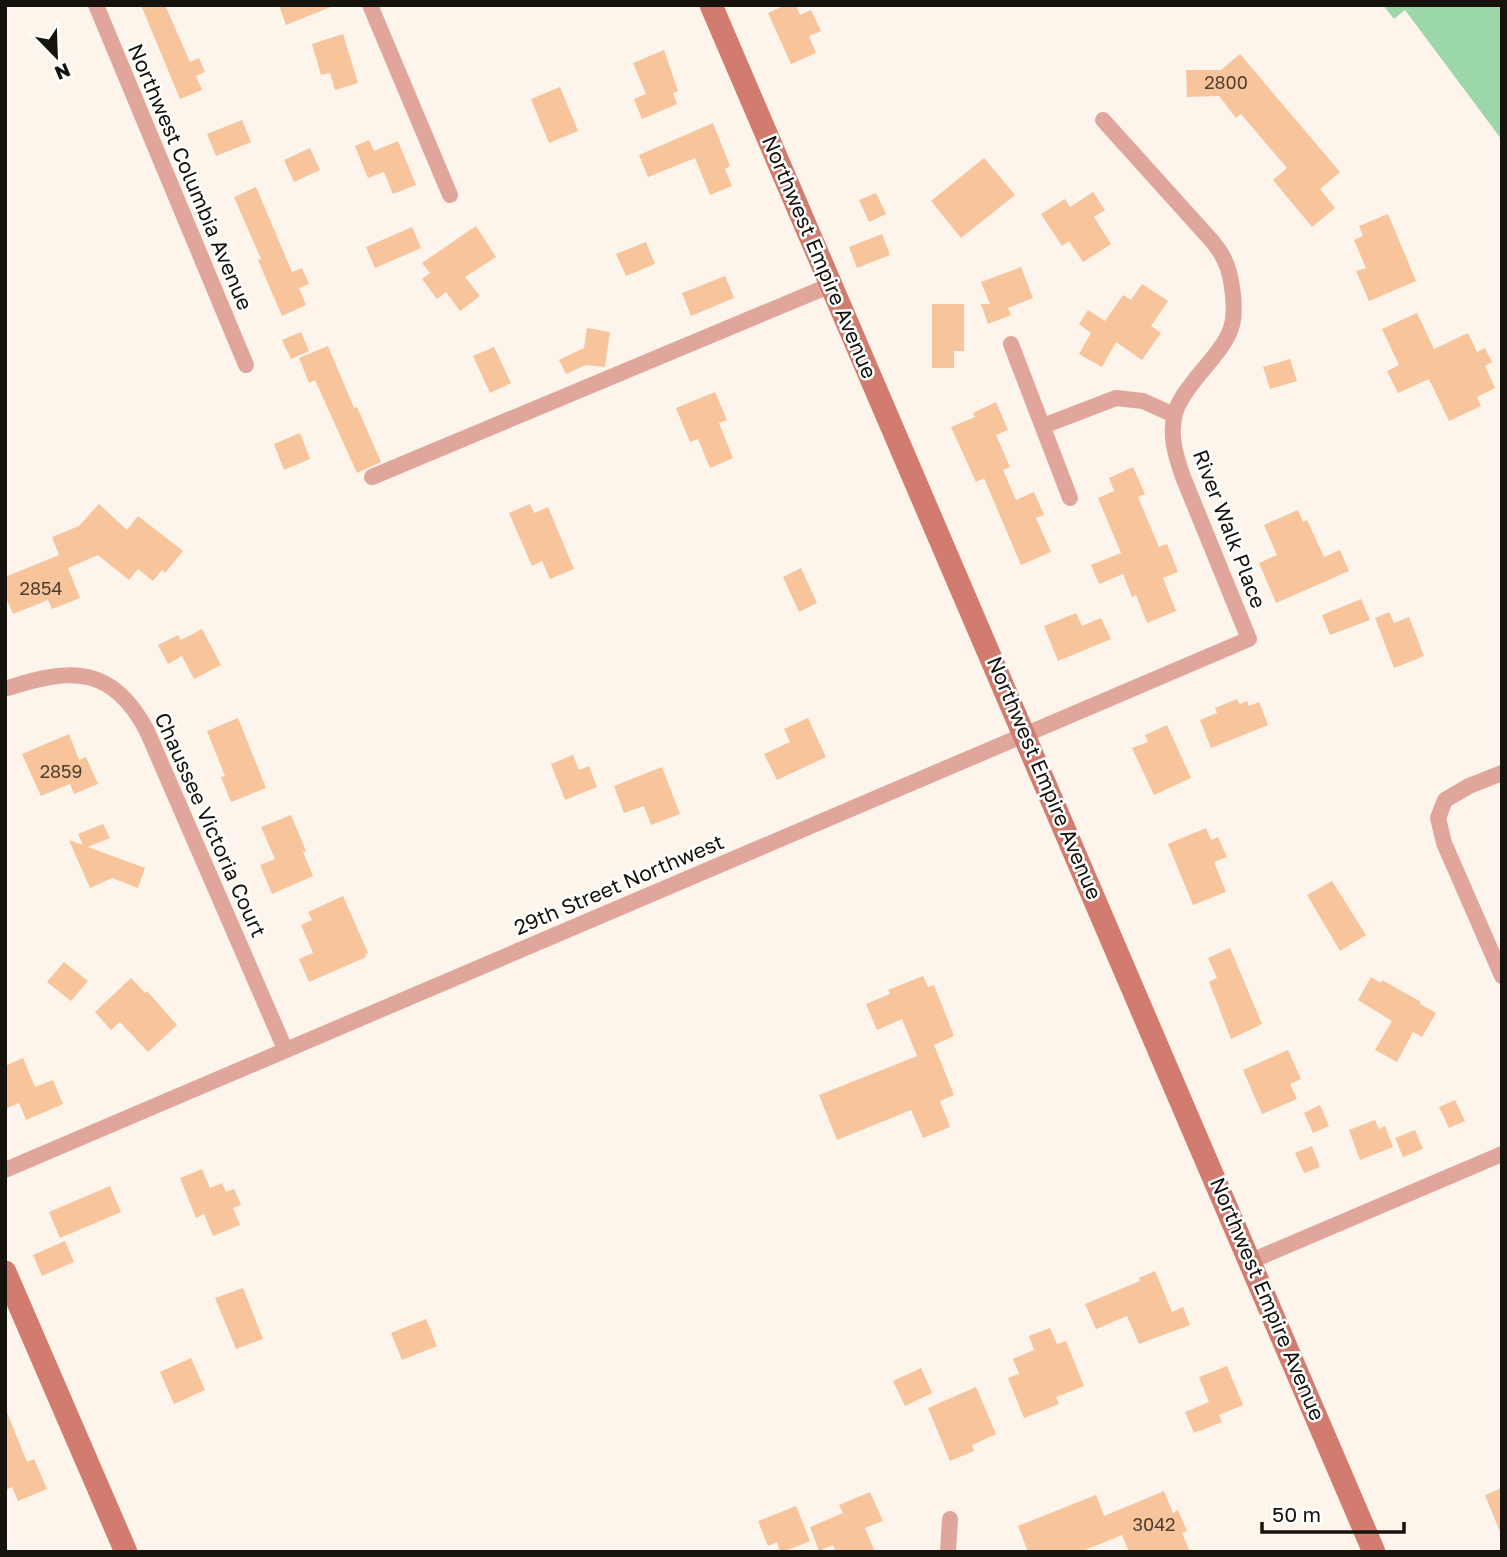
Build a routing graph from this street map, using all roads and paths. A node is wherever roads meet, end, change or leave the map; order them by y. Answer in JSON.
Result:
{"nodes":[{"id":1,"x":96,"y":5,"type":"edge"},
{"id":2,"x":370,"y":5,"type":"edge"},
{"id":3,"x":711,"y":5,"type":"edge"},
{"id":4,"x":1103,"y":120,"type":"dead end"},
{"id":5,"x":450,"y":195,"type":"dead end"},
{"id":6,"x":831,"y":285,"type":"junction"},
{"id":7,"x":1011,"y":344,"type":"dead end"},
{"id":8,"x":246,"y":365,"type":"dead end"},
{"id":9,"x":1174,"y":415,"type":"junction"},
{"id":10,"x":1042,"y":426,"type":"junction"},
{"id":11,"x":372,"y":477,"type":"dead end"},
{"id":12,"x":1070,"y":498,"type":"dead end"},
{"id":13,"x":1249,"y":639,"type":"joint"},
{"id":14,"x":8,"y":688,"type":"dead end"},
{"id":15,"x":1025,"y":735,"type":"junction"},
{"id":16,"x":1502,"y":773,"type":"edge"},
{"id":17,"x":1502,"y":976,"type":"edge"},
{"id":18,"x":285,"y":1049,"type":"junction"},
{"id":19,"x":1502,"y":1154,"type":"edge"},
{"id":20,"x":5,"y":1170,"type":"edge"},
{"id":21,"x":1251,"y":1261,"type":"junction"},
{"id":22,"x":5,"y":1272,"type":"edge"},
{"id":23,"x":950,"y":1519,"type":"dead end"},
{"id":24,"x":126,"y":1552,"type":"edge"},
{"id":25,"x":948,"y":1552,"type":"edge"},
{"id":26,"x":1374,"y":1552,"type":"edge"}],
"edges":[{"from":1,"to":8,"type":"street","name":"Northwest Columbia Avenue"},
{"from":2,"to":5,"type":"street"},
{"from":3,"to":6,"type":"street","name":"Northwest Empire Avenue"},
{"from":4,"to":9,"type":"street"},
{"from":6,"to":11,"type":"street"},
{"from":6,"to":15,"type":"street","name":"Northwest Empire Avenue"},
{"from":7,"to":10,"type":"street"},
{"from":9,"to":10,"type":"street"},
{"from":9,"to":13,"type":"street","name":"River Walk Place"},
{"from":10,"to":12,"type":"street"},
{"from":13,"to":15,"type":"street","name":"29th Street Northwest"},
{"from":14,"to":18,"type":"street","name":"Chaussee Victoria Court"},
{"from":15,"to":18,"type":"street","name":"29th Street Northwest"},
{"from":15,"to":21,"type":"street","name":"Northwest Empire Avenue"},
{"from":16,"to":17,"type":"street"},
{"from":18,"to":20,"type":"street","name":"29th Street Northwest"},
{"from":19,"to":21,"type":"street"},
{"from":21,"to":26,"type":"street","name":"Northwest Empire Avenue"},
{"from":22,"to":24,"type":"street"},
{"from":23,"to":25,"type":"street"}]}
